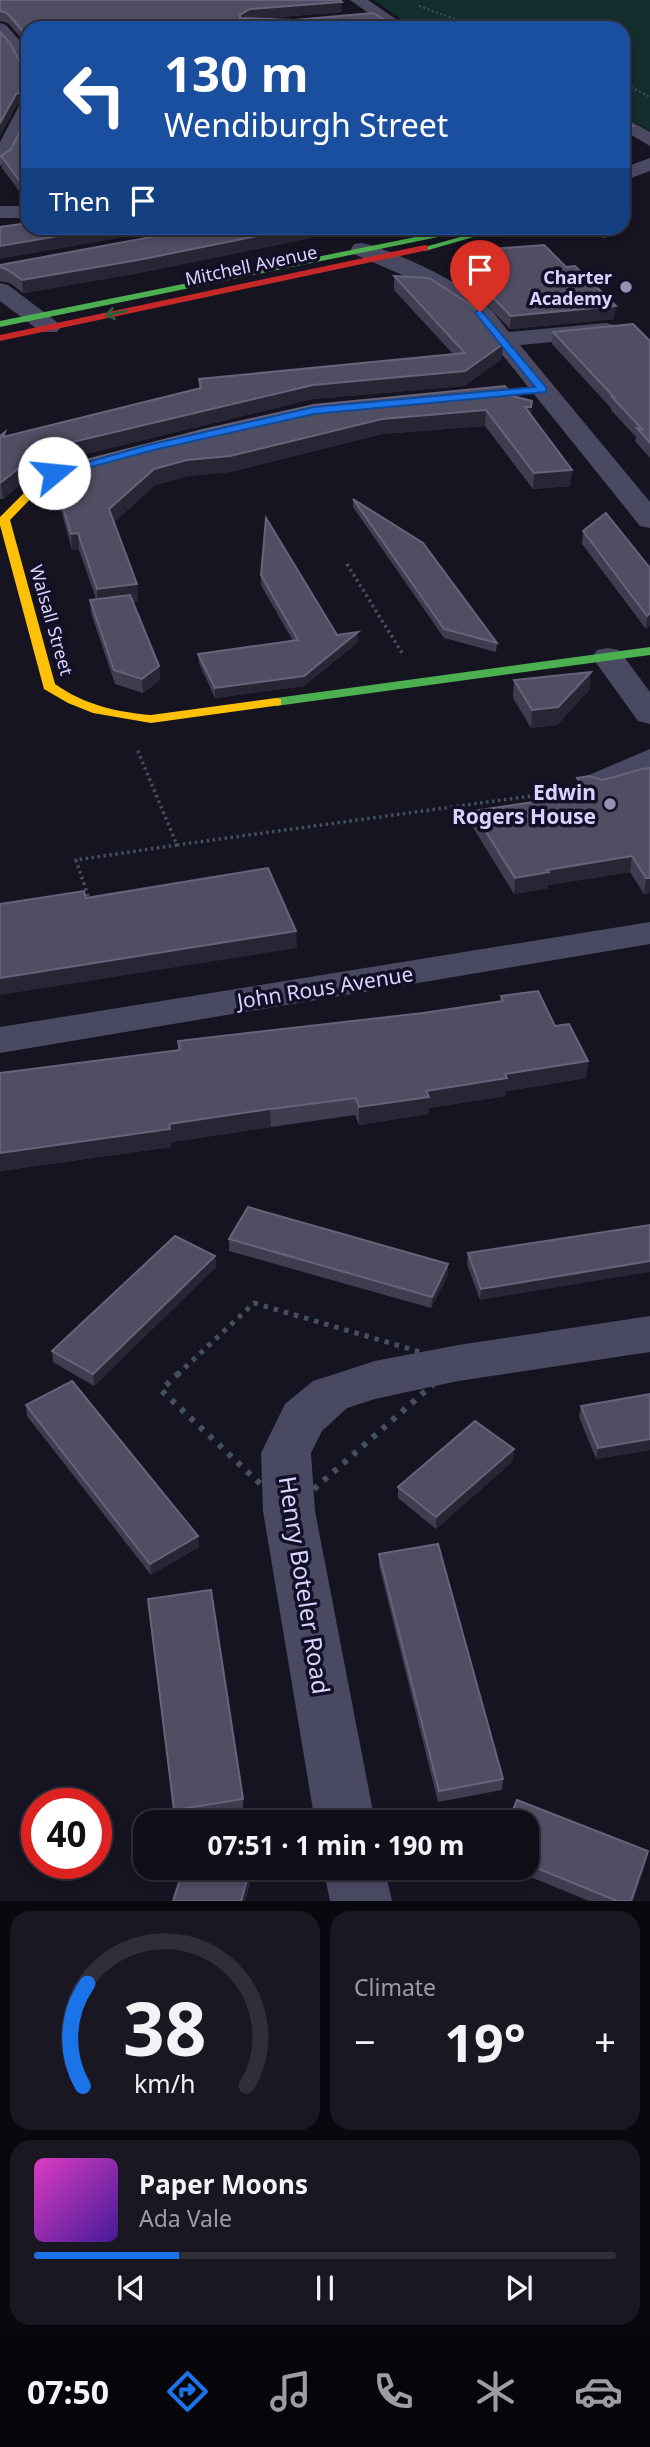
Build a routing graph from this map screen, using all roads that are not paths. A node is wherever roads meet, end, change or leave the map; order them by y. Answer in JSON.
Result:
{"nodes":[{"id":1,"x":358,"y":0,"type":"edge"},
{"id":2,"x":382,"y":16,"type":"junction"},
{"id":3,"x":355,"y":18,"type":"edge"},
{"id":4,"x":390,"y":21,"type":"edge"},
{"id":5,"x":3,"y":35,"type":"edge"},
{"id":6,"x":21,"y":62,"type":"edge"},
{"id":7,"x":21,"y":120,"type":"edge"},
{"id":8,"x":630,"y":127,"type":"edge"},
{"id":9,"x":650,"y":141,"type":"edge"},
{"id":10,"x":0,"y":160,"type":"edge"},
{"id":11,"x":650,"y":164,"type":"edge"},
{"id":12,"x":630,"y":172,"type":"edge"},
{"id":13,"x":0,"y":212,"type":"edge"},
{"id":14,"x":21,"y":212,"type":"edge"},
{"id":15,"x":448,"y":235,"type":"edge"},
{"id":16,"x":372,"y":253,"type":"junction"},
{"id":17,"x":0,"y":290,"type":"edge"},
{"id":18,"x":42,"y":322,"type":"junction"},
{"id":19,"x":0,"y":324,"type":"edge"},
{"id":20,"x":632,"y":327,"type":"edge"},
{"id":21,"x":0,"y":338,"type":"edge"},
{"id":22,"x":503,"y":340,"type":"junction"},
{"id":23,"x":542,"y":389,"type":"junction"},
{"id":24,"x":439,"y":399,"type":"edge"},
{"id":25,"x":93,"y":462,"type":"edge"},
{"id":26,"x":650,"y":520,"type":"edge"},
{"id":27,"x":650,"y":651,"type":"edge"},
{"id":28,"x":608,"y":656,"type":"junction"},
{"id":29,"x":650,"y":714,"type":"edge"},
{"id":30,"x":650,"y":759,"type":"edge"},
{"id":31,"x":601,"y":782,"type":"edge"},
{"id":32,"x":650,"y":933,"type":"edge"},
{"id":33,"x":0,"y":1040,"type":"edge"},
{"id":34,"x":650,"y":1334,"type":"edge"},
{"id":35,"x":343,"y":1810,"type":"edge"},
{"id":36,"x":356,"y":1880,"type":"edge"},
{"id":37,"x":361,"y":1901,"type":"edge"}],
"edges":[{"from":1,"to":2,"type":"street"},
{"from":2,"to":3,"type":"street"},
{"from":2,"to":4,"type":"street"},
{"from":5,"to":6,"type":"street"},
{"from":7,"to":10,"type":"street"},
{"from":8,"to":9,"type":"street"},
{"from":11,"to":12,"type":"street"},
{"from":13,"to":14,"type":"street"},
{"from":15,"to":16,"type":"street","name":"Mitchell Avenue"},
{"from":16,"to":18,"type":"street","name":"Mitchell Avenue"},
{"from":16,"to":22,"type":"street"},
{"from":17,"to":18,"type":"street"},
{"from":18,"to":19,"type":"street","name":"Mitchell Avenue"},
{"from":18,"to":21,"type":"street","name":"Mitchell Avenue"},
{"from":20,"to":22,"type":"street"},
{"from":22,"to":23,"type":"street"},
{"from":23,"to":24,"type":"street"},
{"from":23,"to":26,"type":"street"},
{"from":25,"to":28,"type":"street","name":"Walsall Street"},
{"from":27,"to":28,"type":"street","name":"Walsall Street"},
{"from":28,"to":29,"type":"street"},
{"from":30,"to":31,"type":"street"},
{"from":32,"to":33,"type":"street","name":"John Rous Avenue"},
{"from":34,"to":35,"type":"street","name":"Henry Boteler Road"},
{"from":36,"to":37,"type":"street"}]}
